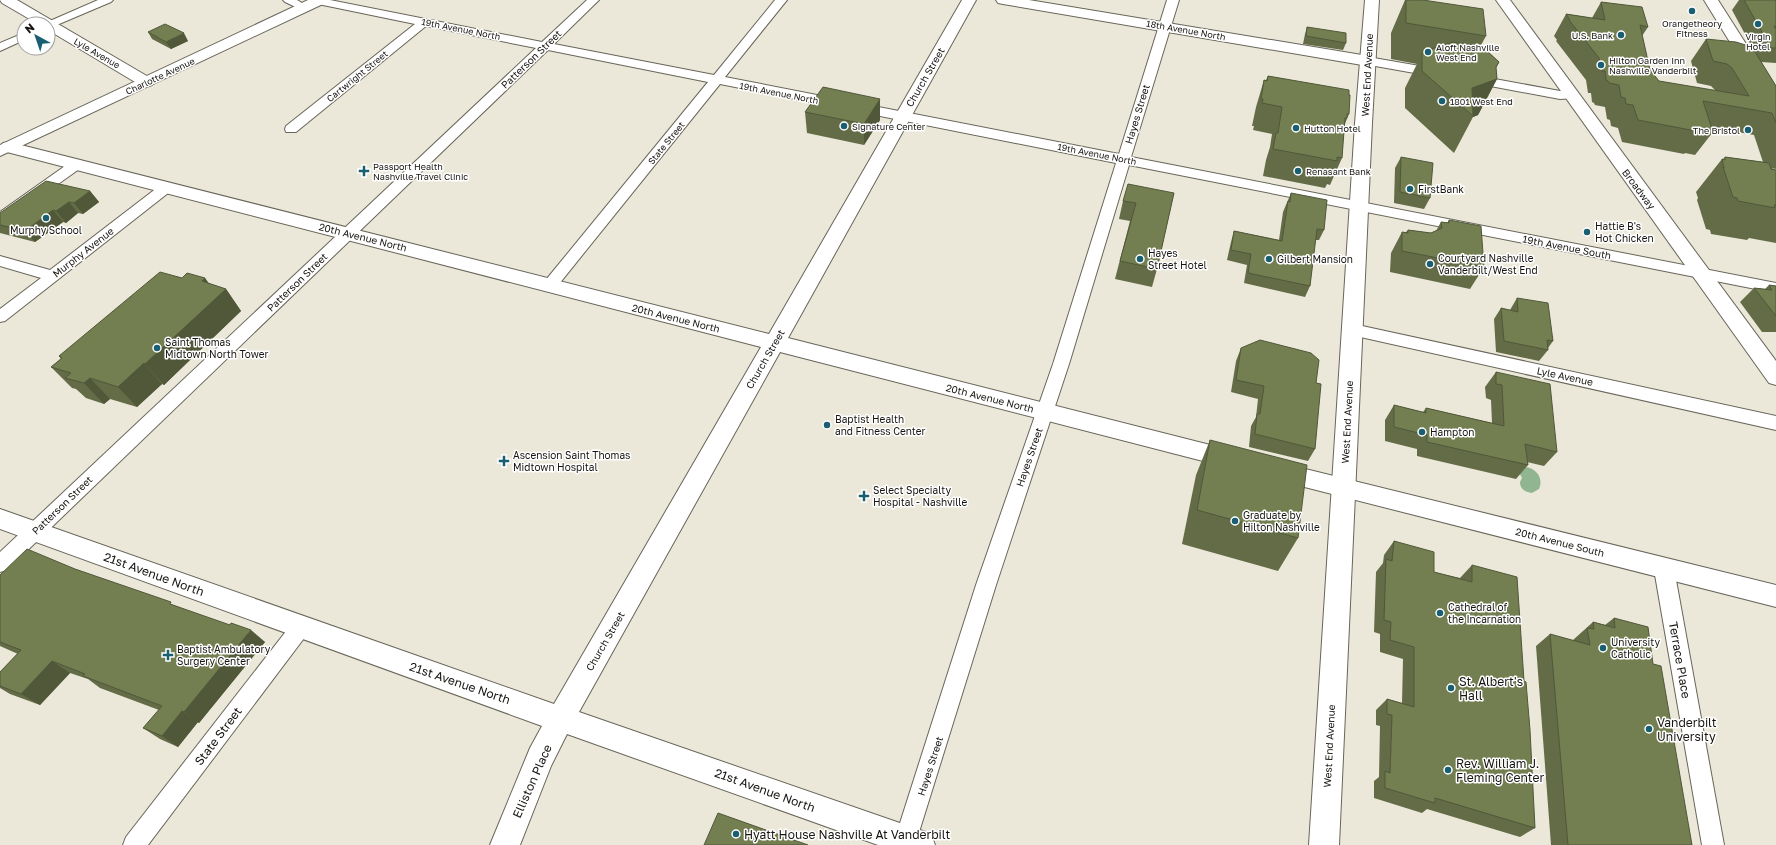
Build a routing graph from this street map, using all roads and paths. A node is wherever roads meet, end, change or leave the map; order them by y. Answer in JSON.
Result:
{"nodes":[{"id":1,"x":7,"y":0,"type":"edge"},
{"id":2,"x":107,"y":0,"type":"edge"},
{"id":3,"x":289,"y":0,"type":"edge"},
{"id":4,"x":319,"y":0,"type":"edge"},
{"id":5,"x":593,"y":0,"type":"edge"},
{"id":6,"x":781,"y":0,"type":"edge"},
{"id":7,"x":969,"y":0,"type":"edge"},
{"id":8,"x":1003,"y":0,"type":"edge"},
{"id":9,"x":1173,"y":0,"type":"edge"},
{"id":10,"x":1372,"y":0,"type":"edge"},
{"id":11,"x":1503,"y":0,"type":"edge"},
{"id":12,"x":1711,"y":0,"type":"edge"},
{"id":13,"x":304,"y":8,"type":"junction"},
{"id":14,"x":34,"y":16,"type":"edge"},
{"id":15,"x":56,"y":21,"type":"edge"},
{"id":16,"x":424,"y":22,"type":"junction"},
{"id":17,"x":1164,"y":27,"type":"junction"},
{"id":18,"x":56,"y":29,"type":"edge"},
{"id":19,"x":16,"y":39,"type":"edge"},
{"id":20,"x":0,"y":46,"type":"edge"},
{"id":21,"x":545,"y":46,"type":"junction"},
{"id":22,"x":1368,"y":61,"type":"junction"},
{"id":23,"x":1449,"y":75,"type":"edge"},
{"id":24,"x":1464,"y":78,"type":"edge"},
{"id":25,"x":716,"y":80,"type":"junction"},
{"id":26,"x":146,"y":82,"type":"junction"},
{"id":27,"x":1571,"y":95,"type":"junction"},
{"id":28,"x":1775,"y":101,"type":"edge"},
{"id":29,"x":903,"y":116,"type":"junction"},
{"id":30,"x":290,"y":129,"type":"dead end"},
{"id":31,"x":4,"y":149,"type":"edge"},
{"id":32,"x":1124,"y":159,"type":"junction"},
{"id":33,"x":77,"y":164,"type":"junction"},
{"id":34,"x":167,"y":187,"type":"junction"},
{"id":35,"x":1358,"y":205,"type":"junction"},
{"id":36,"x":0,"y":219,"type":"edge"},
{"id":37,"x":348,"y":234,"type":"junction"},
{"id":38,"x":0,"y":261,"type":"edge"},
{"id":39,"x":1702,"y":274,"type":"junction"},
{"id":40,"x":53,"y":276,"type":"junction"},
{"id":41,"x":550,"y":285,"type":"junction"},
{"id":42,"x":1776,"y":288,"type":"edge"},
{"id":43,"x":0,"y":317,"type":"edge"},
{"id":44,"x":1353,"y":330,"type":"junction"},
{"id":45,"x":774,"y":343,"type":"junction"},
{"id":46,"x":1776,"y":377,"type":"edge"},
{"id":47,"x":1045,"y":412,"type":"junction"},
{"id":48,"x":1776,"y":423,"type":"edge"},
{"id":49,"x":1344,"y":488,"type":"junction"},
{"id":50,"x":0,"y":519,"type":"edge"},
{"id":51,"x":34,"y":531,"type":"junction"},
{"id":52,"x":0,"y":564,"type":"edge"},
{"id":53,"x":1664,"y":569,"type":"junction"},
{"id":54,"x":1776,"y":596,"type":"edge"},
{"id":55,"x":301,"y":627,"type":"junction"},
{"id":56,"x":561,"y":718,"type":"junction"},
{"id":57,"x":540,"y":758,"type":"junction"},
{"id":58,"x":910,"y":843,"type":"edge"},
{"id":59,"x":134,"y":845,"type":"edge"},
{"id":60,"x":490,"y":845,"type":"edge"},
{"id":61,"x":505,"y":845,"type":"edge"},
{"id":62,"x":1324,"y":845,"type":"edge"},
{"id":63,"x":1713,"y":845,"type":"edge"}],
"edges":[{"from":1,"to":14,"type":"main road","name":"Lyle Avenue"},
{"from":2,"to":15,"type":"street"},
{"from":3,"to":13,"type":"street"},
{"from":4,"to":13,"type":"main road","name":"Charlotte Avenue"},
{"from":4,"to":16,"type":"street","name":"19th Avenue North"},
{"from":5,"to":21,"type":"street","name":"Patterson Street"},
{"from":6,"to":25,"type":"street","name":"State Street"},
{"from":7,"to":29,"type":"main road","name":"Church Street"},
{"from":8,"to":17,"type":"main road","name":"18th Avenue North"},
{"from":9,"to":17,"type":"street","name":"Hayes Street"},
{"from":10,"to":22,"type":"main road","name":"West End Avenue"},
{"from":11,"to":27,"type":"main road","name":"Broadway"},
{"from":12,"to":28,"type":"main road"},
{"from":13,"to":26,"type":"main road","name":"Charlotte Avenue"},
{"from":16,"to":21,"type":"street","name":"19th Avenue North"},
{"from":16,"to":30,"type":"street","name":"Cartwright Street"},
{"from":17,"to":22,"type":"main road","name":"18th Avenue North"},
{"from":17,"to":32,"type":"street","name":"Hayes Street"},
{"from":18,"to":26,"type":"main road","name":"Lyle Avenue"},
{"from":19,"to":20,"type":"street"},
{"from":21,"to":25,"type":"street","name":"19th Avenue North"},
{"from":21,"to":37,"type":"street","name":"Patterson Street"},
{"from":22,"to":23,"type":"street"},
{"from":22,"to":35,"type":"main road","name":"West End Avenue"},
{"from":24,"to":27,"type":"street"},
{"from":25,"to":29,"type":"street","name":"19th Avenue North"},
{"from":25,"to":41,"type":"street","name":"State Street"},
{"from":26,"to":31,"type":"main road","name":"Charlotte Avenue"},
{"from":27,"to":39,"type":"main road","name":"Broadway"},
{"from":29,"to":32,"type":"street","name":"19th Avenue North"},
{"from":29,"to":45,"type":"main road","name":"Church Street"},
{"from":31,"to":33,"type":"main road","name":"20th Avenue North"},
{"from":32,"to":35,"type":"street","name":"19th Avenue North"},
{"from":32,"to":47,"type":"street","name":"Hayes Street"},
{"from":33,"to":34,"type":"main road","name":"20th Avenue North"},
{"from":33,"to":36,"type":"street"},
{"from":34,"to":37,"type":"main road","name":"20th Avenue North"},
{"from":34,"to":40,"type":"street","name":"Murphy Avenue"},
{"from":35,"to":39,"type":"street","name":"19th Avenue South"},
{"from":35,"to":44,"type":"main road","name":"West End Avenue"},
{"from":37,"to":41,"type":"main road","name":"20th Avenue North"},
{"from":37,"to":51,"type":"street","name":"Patterson Street"},
{"from":38,"to":40,"type":"street"},
{"from":39,"to":42,"type":"street","name":"19th Avenue South"},
{"from":39,"to":46,"type":"main road","name":"Broadway"},
{"from":40,"to":43,"type":"street","name":"Murphy Avenue"},
{"from":41,"to":45,"type":"main road","name":"20th Avenue North"},
{"from":44,"to":48,"type":"street","name":"Lyle Avenue"},
{"from":44,"to":49,"type":"main road","name":"West End Avenue"},
{"from":45,"to":47,"type":"main road","name":"20th Avenue North"},
{"from":45,"to":56,"type":"main road","name":"Church Street"},
{"from":47,"to":49,"type":"main road","name":"20th Avenue North"},
{"from":47,"to":58,"type":"street","name":"Hayes Street"},
{"from":49,"to":53,"type":"main road","name":"20th Avenue South"},
{"from":49,"to":62,"type":"main road","name":"West End Avenue"},
{"from":50,"to":51,"type":"main road","name":"21st Avenue North"},
{"from":51,"to":52,"type":"street","name":"Patterson Street"},
{"from":51,"to":55,"type":"main road","name":"21st Avenue North"},
{"from":53,"to":54,"type":"main road","name":"20th Avenue South"},
{"from":53,"to":63,"type":"street","name":"Terrace Place"},
{"from":55,"to":56,"type":"main road","name":"21st Avenue North"},
{"from":55,"to":59,"type":"street","name":"State Street"},
{"from":56,"to":57,"type":"main road","name":"Elliston Place"},
{"from":56,"to":58,"type":"main road","name":"21st Avenue North"},
{"from":57,"to":60,"type":"main road"},
{"from":57,"to":61,"type":"main road","name":"Elliston Place"}]}
